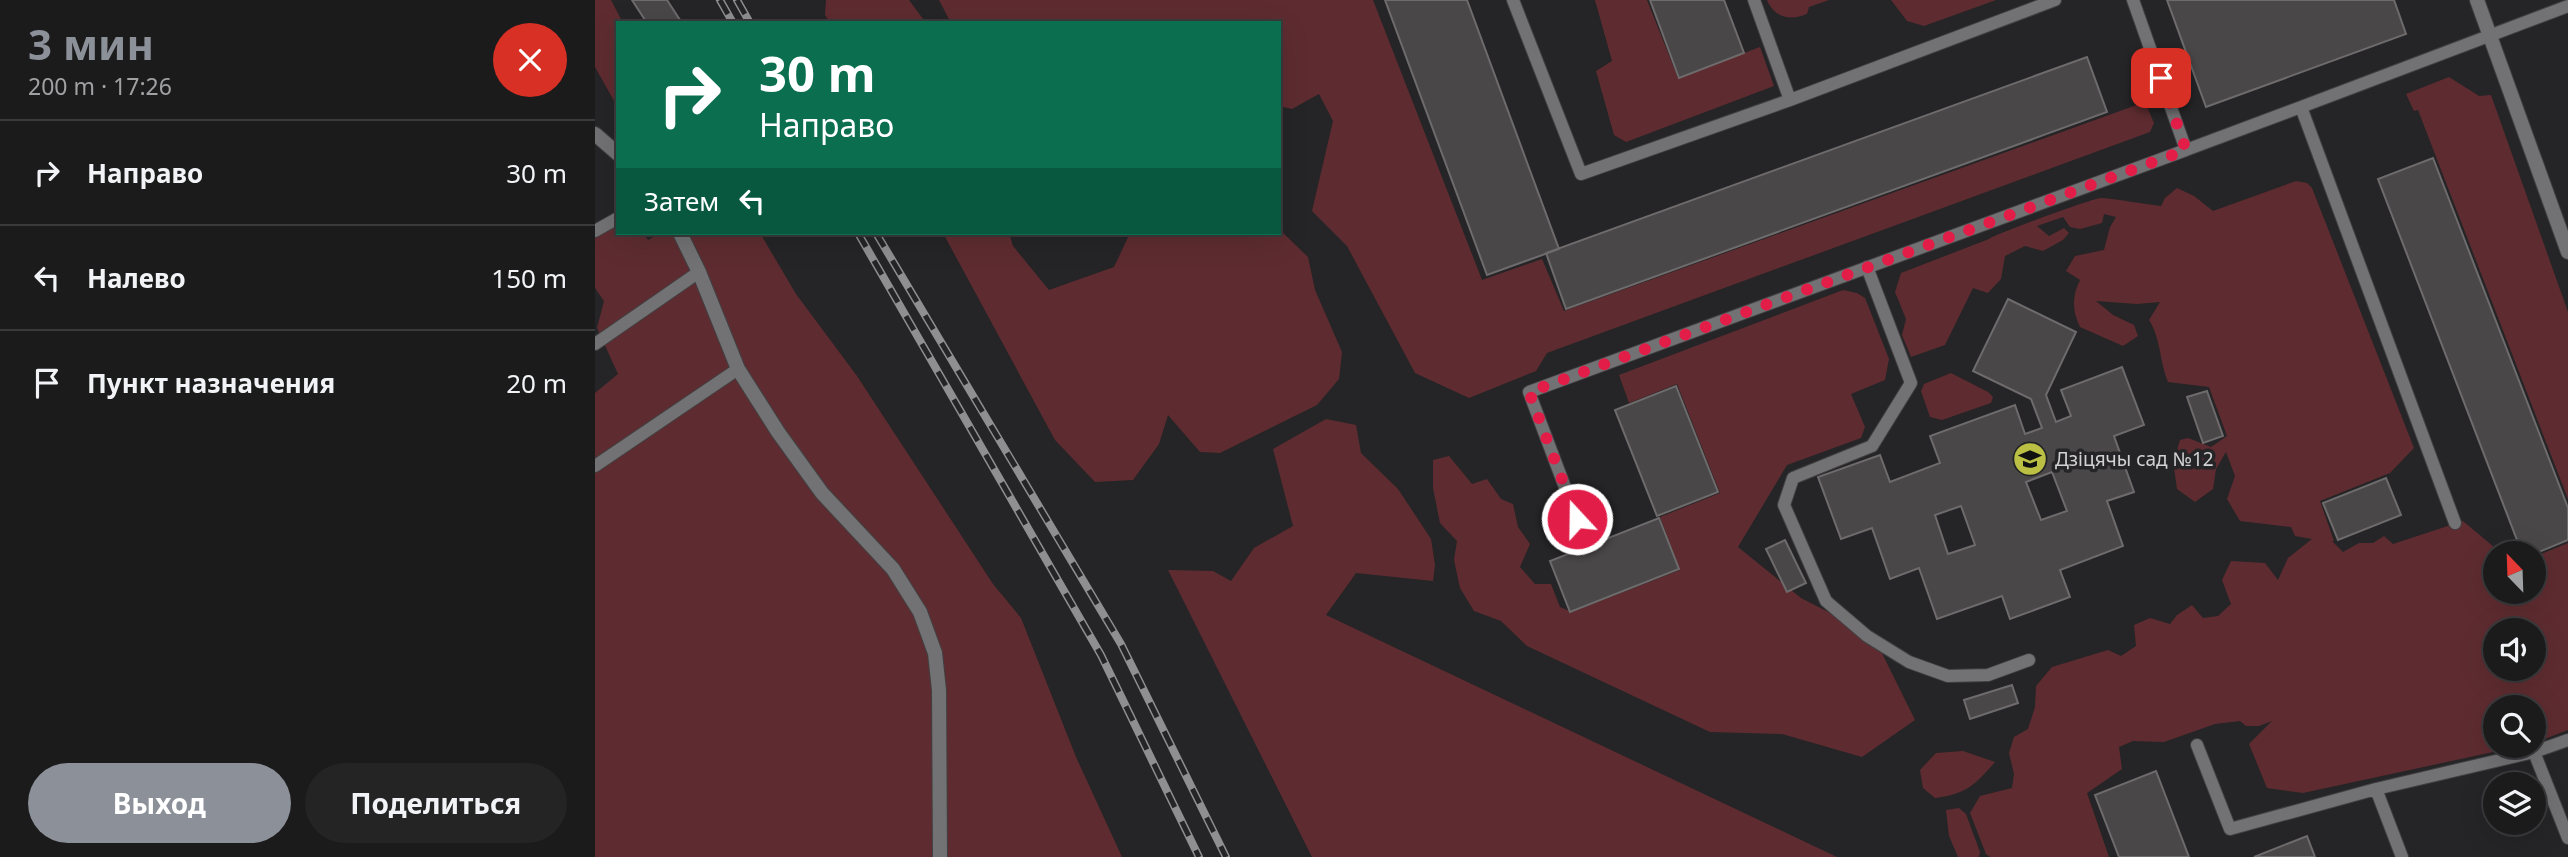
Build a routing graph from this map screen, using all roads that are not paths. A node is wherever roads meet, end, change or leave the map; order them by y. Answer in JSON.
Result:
{"nodes":[{"id":1,"x":1513,"y":0,"type":"edge"},
{"id":2,"x":1754,"y":0,"type":"edge"},
{"id":3,"x":2133,"y":0,"type":"edge"},
{"id":4,"x":2477,"y":0,"type":"edge"},
{"id":5,"x":2049,"y":1,"type":"edge"},
{"id":6,"x":2568,"y":6,"type":"edge"},
{"id":7,"x":2489,"y":37,"type":"junction"},
{"id":8,"x":1790,"y":100,"type":"junction"},
{"id":9,"x":2301,"y":107,"type":"junction"},
{"id":10,"x":595,"y":134,"type":"edge"},
{"id":11,"x":2186,"y":150,"type":"junction"},
{"id":12,"x":616,"y":152,"type":"edge"},
{"id":13,"x":616,"y":219,"type":"edge"},
{"id":14,"x":595,"y":231,"type":"edge"},
{"id":15,"x":681,"y":235,"type":"edge"},
{"id":16,"x":2568,"y":252,"type":"edge"},
{"id":17,"x":1867,"y":267,"type":"junction"},
{"id":18,"x":699,"y":272,"type":"junction"},
{"id":19,"x":595,"y":344,"type":"edge"},
{"id":20,"x":738,"y":369,"type":"junction"},
{"id":21,"x":595,"y":466,"type":"edge"},
{"id":22,"x":1577,"y":519,"type":"dead end"},
{"id":23,"x":2455,"y":523,"type":"dead end"},
{"id":24,"x":2029,"y":660,"type":"dead end"},
{"id":25,"x":2568,"y":740,"type":"edge"},
{"id":26,"x":2197,"y":745,"type":"dead end"},
{"id":27,"x":2546,"y":748,"type":"edge"},
{"id":28,"x":2508,"y":758,"type":"edge"},
{"id":29,"x":2536,"y":758,"type":"edge"},
{"id":30,"x":2376,"y":789,"type":"junction"},
{"id":31,"x":2568,"y":838,"type":"edge"},
{"id":32,"x":940,"y":857,"type":"edge"},
{"id":33,"x":2402,"y":857,"type":"edge"}],
"edges":[{"from":1,"to":8,"type":"lane"},
{"from":2,"to":8,"type":"lane"},
{"from":3,"to":11,"type":"lane"},
{"from":4,"to":7,"type":"street"},
{"from":5,"to":8,"type":"lane"},
{"from":6,"to":7,"type":"lane"},
{"from":7,"to":9,"type":"lane"},
{"from":7,"to":16,"type":"street"},
{"from":9,"to":11,"type":"lane"},
{"from":9,"to":23,"type":"lane"},
{"from":10,"to":12,"type":"street"},
{"from":11,"to":17,"type":"lane"},
{"from":13,"to":14,"type":"lane"},
{"from":15,"to":18,"type":"street"},
{"from":17,"to":22,"type":"lane"},
{"from":17,"to":24,"type":"lane"},
{"from":18,"to":19,"type":"lane"},
{"from":18,"to":20,"type":"street"},
{"from":20,"to":21,"type":"lane"},
{"from":20,"to":32,"type":"street"},
{"from":25,"to":27,"type":"lane"},
{"from":26,"to":30,"type":"lane"},
{"from":28,"to":30,"type":"lane"},
{"from":29,"to":31,"type":"lane"},
{"from":30,"to":33,"type":"lane"}]}
